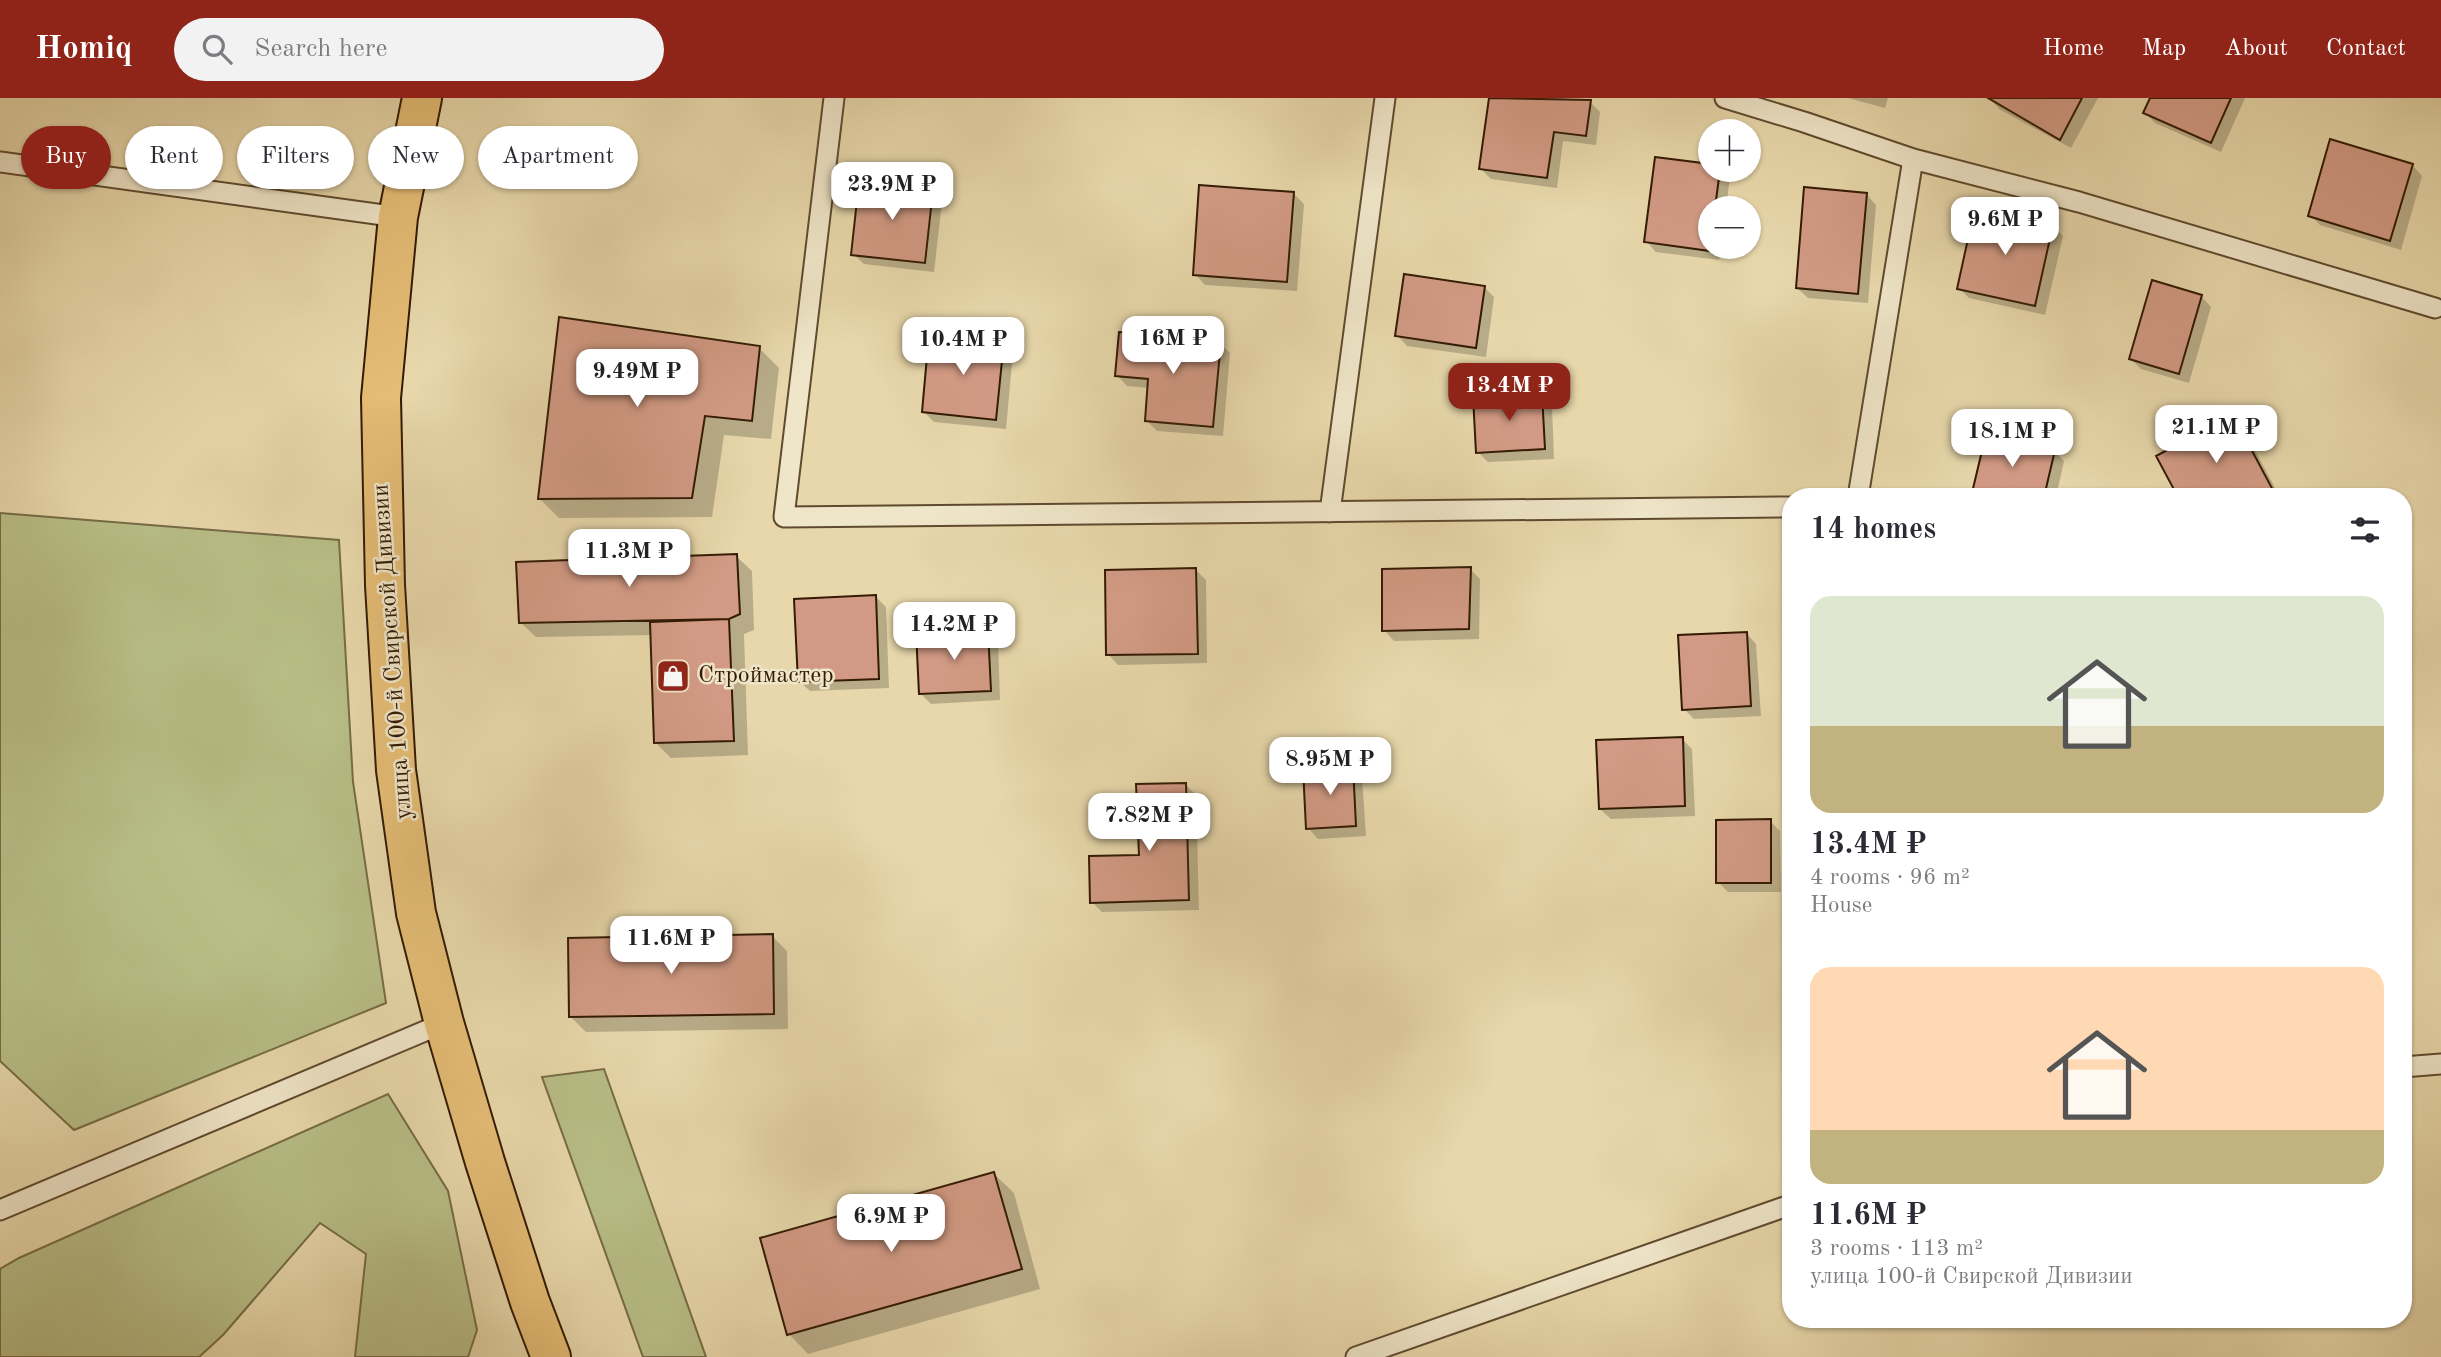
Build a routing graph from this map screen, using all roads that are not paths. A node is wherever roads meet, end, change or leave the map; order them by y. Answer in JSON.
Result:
{"nodes":[{"id":1,"x":422,"y":98,"type":"edge"},
{"id":2,"x":834,"y":98,"type":"edge"},
{"id":3,"x":1385,"y":98,"type":"edge"},
{"id":4,"x":1725,"y":98,"type":"edge"},
{"id":5,"x":1913,"y":159,"type":"junction"},
{"id":6,"x":0,"y":162,"type":"edge"},
{"id":7,"x":398,"y":217,"type":"junction"},
{"id":8,"x":2435,"y":308,"type":"dead end"},
{"id":9,"x":1859,"y":488,"type":"edge"},
{"id":10,"x":1782,"y":507,"type":"edge"},
{"id":11,"x":1330,"y":512,"type":"junction"},
{"id":12,"x":444,"y":1023,"type":"junction"},
{"id":13,"x":2441,"y":1064,"type":"edge"},
{"id":14,"x":2412,"y":1066,"type":"edge"},
{"id":15,"x":1782,"y":1208,"type":"edge"},
{"id":16,"x":0,"y":1210,"type":"edge"},
{"id":17,"x":551,"y":1357,"type":"edge"},
{"id":18,"x":1356,"y":1357,"type":"edge"}],
"edges":[{"from":1,"to":7,"type":"main road","name":"улица 100-й Свирской Дивизии"},
{"from":2,"to":11,"type":"lane"},
{"from":3,"to":11,"type":"lane"},
{"from":4,"to":5,"type":"lane"},
{"from":5,"to":8,"type":"lane"},
{"from":5,"to":9,"type":"lane"},
{"from":6,"to":7,"type":"lane"},
{"from":7,"to":12,"type":"main road","name":"улица 100-й Свирской Дивизии"},
{"from":10,"to":11,"type":"lane"},
{"from":12,"to":16,"type":"lane"},
{"from":12,"to":17,"type":"main road","name":"улица 100-й Свирской Дивизии"},
{"from":13,"to":14,"type":"lane"},
{"from":15,"to":18,"type":"lane"}]}
